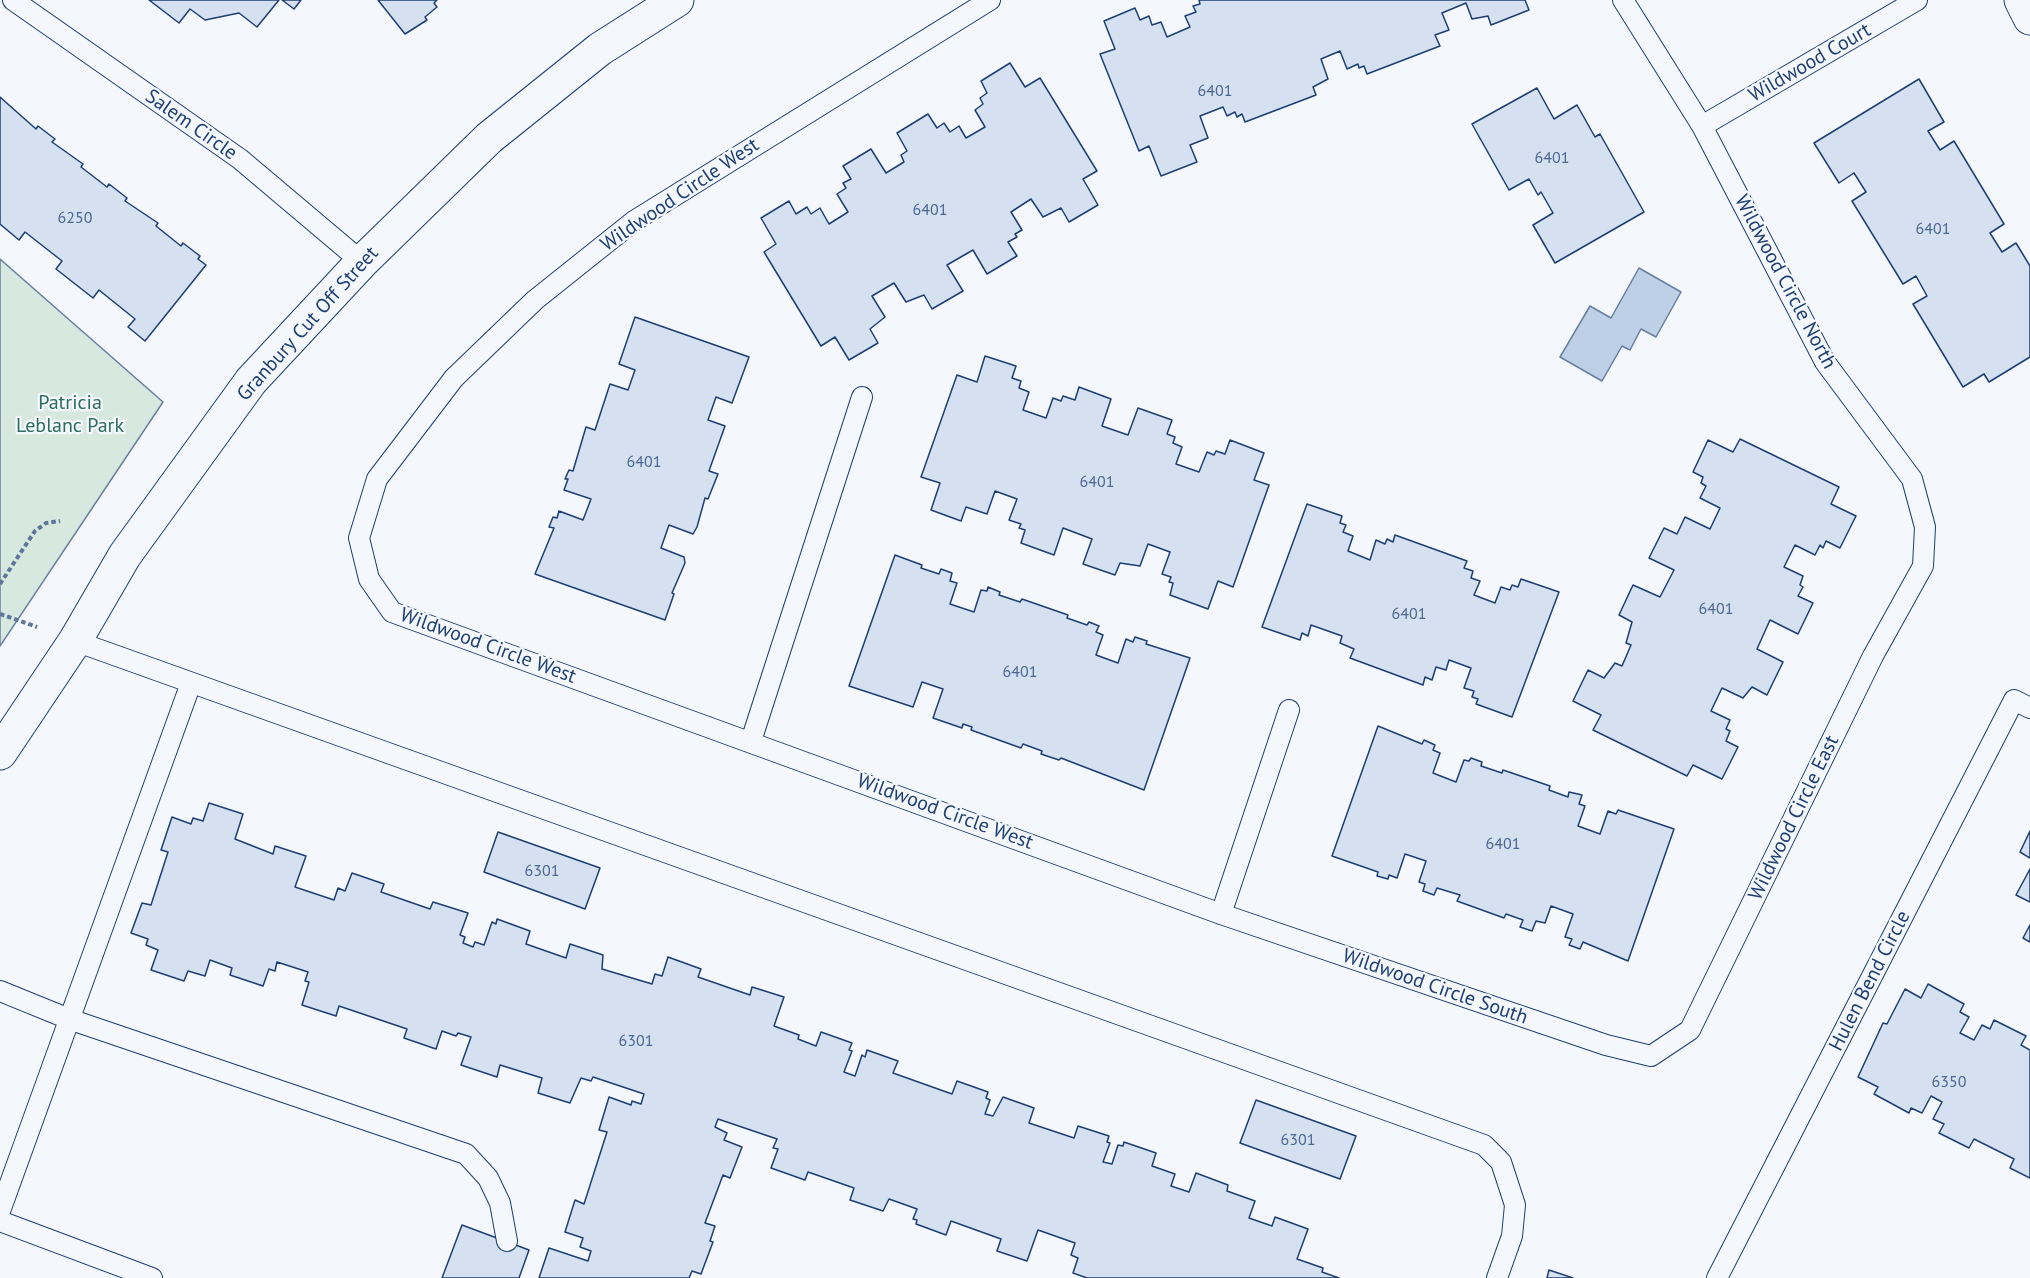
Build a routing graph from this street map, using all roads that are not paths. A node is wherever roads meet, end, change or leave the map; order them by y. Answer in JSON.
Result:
{"nodes":[{"id":1,"x":13,"y":0,"type":"edge"},
{"id":2,"x":677,"y":0,"type":"edge"},
{"id":3,"x":990,"y":0,"type":"edge"},
{"id":4,"x":1623,"y":0,"type":"edge"},
{"id":5,"x":1917,"y":0,"type":"edge"},
{"id":6,"x":2021,"y":0,"type":"edge"},
{"id":7,"x":2030,"y":18,"type":"edge"},
{"id":8,"x":1702,"y":126,"type":"junction"},
{"id":9,"x":362,"y":262,"type":"junction"},
{"id":10,"x":862,"y":397,"type":"dead end"},
{"id":11,"x":1923,"y":566,"type":"joint"},
{"id":12,"x":75,"y":640,"type":"junction"},
{"id":13,"x":191,"y":683,"type":"junction"},
{"id":14,"x":2030,"y":708,"type":"edge"},
{"id":15,"x":1289,"y":710,"type":"dead end"},
{"id":16,"x":751,"y":741,"type":"junction"},
{"id":17,"x":0,"y":753,"type":"edge"},
{"id":18,"x":1221,"y":914,"type":"junction"},
{"id":19,"x":0,"y":992,"type":"edge"},
{"id":20,"x":69,"y":1018,"type":"junction"},
{"id":21,"x":1652,"y":1056,"type":"joint"},
{"id":22,"x":0,"y":1211,"type":"edge"},
{"id":23,"x":0,"y":1221,"type":"edge"},
{"id":24,"x":507,"y":1241,"type":"dead end"},
{"id":25,"x":152,"y":1278,"type":"edge"},
{"id":26,"x":1497,"y":1278,"type":"edge"},
{"id":27,"x":1717,"y":1278,"type":"edge"}],
"edges":[{"from":1,"to":9,"type":"lane","name":"Salem Circle"},
{"from":2,"to":9,"type":"street","name":"Granbury Cut Off Street"},
{"from":3,"to":16,"type":"lane","name":"Wildwood Circle West"},
{"from":4,"to":8,"type":"lane","name":"Wildwood Circle North"},
{"from":5,"to":8,"type":"lane","name":"Wildwood Court"},
{"from":6,"to":7,"type":"street"},
{"from":8,"to":11,"type":"lane","name":"Wildwood Circle North"},
{"from":9,"to":12,"type":"street","name":"Granbury Cut Off Street"},
{"from":10,"to":16,"type":"lane"},
{"from":11,"to":21,"type":"lane","name":"Wildwood Circle East"},
{"from":12,"to":13,"type":"lane"},
{"from":12,"to":17,"type":"street","name":"Granbury Cut Off Street"},
{"from":13,"to":20,"type":"lane"},
{"from":13,"to":26,"type":"lane"},
{"from":14,"to":27,"type":"lane","name":"Hulen Bend Circle"},
{"from":15,"to":18,"type":"lane"},
{"from":16,"to":18,"type":"lane","name":"Wildwood Circle West"},
{"from":18,"to":21,"type":"lane","name":"Wildwood Circle South"},
{"from":19,"to":20,"type":"lane"},
{"from":20,"to":22,"type":"lane"},
{"from":20,"to":24,"type":"lane"},
{"from":23,"to":25,"type":"lane"}]}
